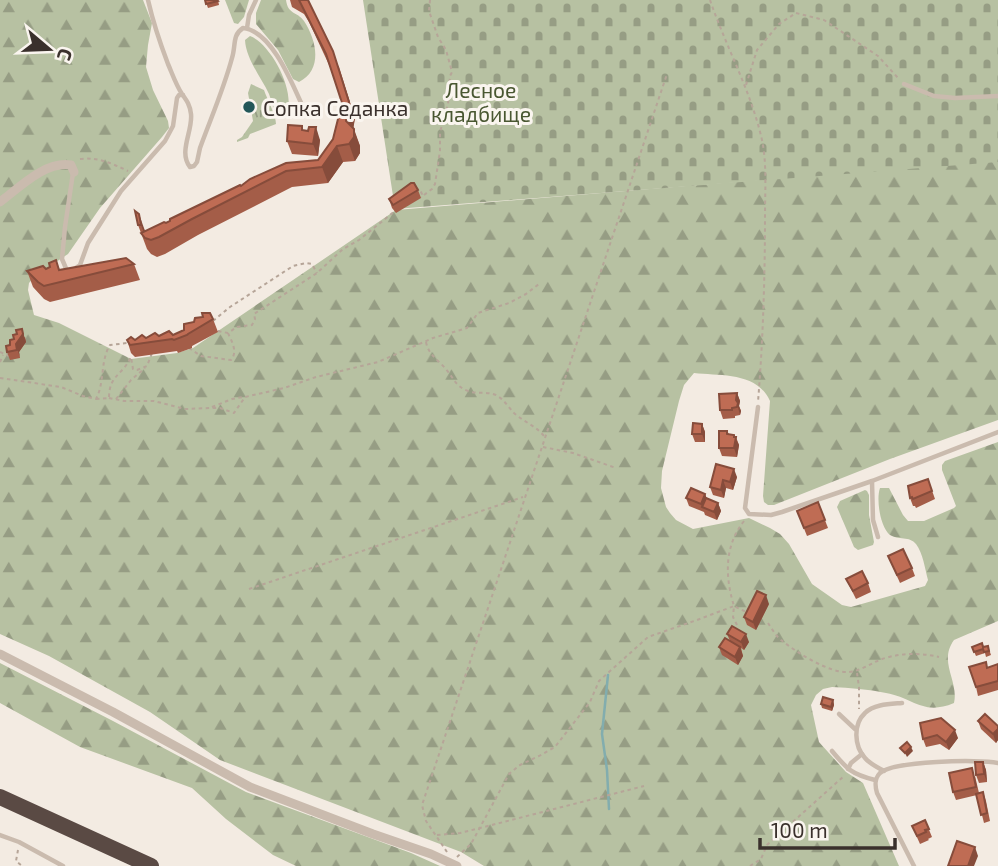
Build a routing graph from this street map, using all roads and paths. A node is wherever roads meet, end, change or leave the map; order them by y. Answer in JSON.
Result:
{"nodes":[{"id":1,"x":148,"y":0,"type":"edge"},
{"id":2,"x":256,"y":0,"type":"edge"},
{"id":3,"x":430,"y":0,"type":"edge"},
{"id":4,"x":710,"y":0,"type":"edge"},
{"id":5,"x":247,"y":28,"type":"junction"},
{"id":6,"x":667,"y":74,"type":"dead end"},
{"id":7,"x":904,"y":84,"type":"joint"},
{"id":8,"x":746,"y":86,"type":"junction"},
{"id":9,"x":183,"y":95,"type":"junction"},
{"id":10,"x":998,"y":96,"type":"edge"},
{"id":11,"x":307,"y":116,"type":"dead end"},
{"id":12,"x":70,"y":168,"type":"junction"},
{"id":13,"x":135,"y":174,"type":"junction"},
{"id":14,"x":414,"y":188,"type":"edge"},
{"id":15,"x":423,"y":196,"type":"junction"},
{"id":16,"x":417,"y":197,"type":"edge"},
{"id":17,"x":0,"y":202,"type":"edge"},
{"id":18,"x":394,"y":212,"type":"edge"},
{"id":19,"x":317,"y":273,"type":"junction"},
{"id":20,"x":538,"y":284,"type":"dead end"},
{"id":21,"x":205,"y":324,"type":"edge"},
{"id":22,"x":215,"y":331,"type":"dead end"},
{"id":23,"x":228,"y":333,"type":"junction"},
{"id":24,"x":426,"y":341,"type":"junction"},
{"id":25,"x":128,"y":343,"type":"edge"},
{"id":26,"x":188,"y":345,"type":"dead end"},
{"id":27,"x":152,"y":352,"type":"dead end"},
{"id":28,"x":2,"y":353,"type":"edge"},
{"id":29,"x":9,"y":357,"type":"edge"},
{"id":30,"x":0,"y":362,"type":"edge"},
{"id":31,"x":147,"y":366,"type":"junction"},
{"id":32,"x":0,"y":374,"type":"edge"},
{"id":33,"x":1,"y":378,"type":"edge"},
{"id":34,"x":245,"y":397,"type":"junction"},
{"id":35,"x":109,"y":398,"type":"junction"},
{"id":36,"x":96,"y":399,"type":"junction"},
{"id":37,"x":115,"y":400,"type":"junction"},
{"id":38,"x":758,"y":407,"type":"joint"},
{"id":39,"x":211,"y":408,"type":"junction"},
{"id":40,"x":998,"y":432,"type":"edge"},
{"id":41,"x":545,"y":437,"type":"junction"},
{"id":42,"x":542,"y":446,"type":"junction"},
{"id":43,"x":616,"y":468,"type":"dead end"},
{"id":44,"x":872,"y":481,"type":"junction"},
{"id":45,"x":524,"y":497,"type":"junction"},
{"id":46,"x":749,"y":514,"type":"junction"},
{"id":47,"x":878,"y":537,"type":"dead end"},
{"id":48,"x":249,"y":589,"type":"dead end"},
{"id":49,"x":734,"y":606,"type":"junction"},
{"id":50,"x":750,"y":613,"type":"edge"},
{"id":51,"x":768,"y":623,"type":"dead end"},
{"id":52,"x":737,"y":627,"type":"edge"},
{"id":53,"x":0,"y":654,"type":"edge"},
{"id":54,"x":939,"y":657,"type":"dead end"},
{"id":55,"x":857,"y":671,"type":"junction"},
{"id":56,"x":902,"y":703,"type":"dead end"},
{"id":57,"x":839,"y":714,"type":"dead end"},
{"id":58,"x":857,"y":727,"type":"junction"},
{"id":59,"x":831,"y":751,"type":"dead end"},
{"id":60,"x":862,"y":754,"type":"junction"},
{"id":61,"x":998,"y":763,"type":"edge"},
{"id":62,"x":848,"y":769,"type":"junction"},
{"id":63,"x":884,"y":771,"type":"junction"},
{"id":64,"x":875,"y":780,"type":"junction"},
{"id":65,"x":644,"y":786,"type":"dead end"},
{"id":66,"x":0,"y":797,"type":"edge"},
{"id":67,"x":0,"y":809,"type":"edge"},
{"id":68,"x":480,"y":828,"type":"junction"},
{"id":69,"x":0,"y":835,"type":"edge"},
{"id":70,"x":436,"y":835,"type":"junction"},
{"id":71,"x":19,"y":842,"type":"junction"},
{"id":72,"x":455,"y":864,"type":"edge"},
{"id":73,"x":22,"y":866,"type":"edge"},
{"id":74,"x":63,"y":866,"type":"edge"},
{"id":75,"x":125,"y":866,"type":"edge"},
{"id":76,"x":151,"y":866,"type":"edge"},
{"id":77,"x":750,"y":866,"type":"edge"},
{"id":78,"x":914,"y":866,"type":"edge"}],
"edges":[{"from":1,"to":9,"type":"lane"},
{"from":2,"to":5,"type":"lane"},
{"from":3,"to":15,"type":"path"},
{"from":4,"to":8,"type":"path"},
{"from":5,"to":9,"type":"lane"},
{"from":5,"to":11,"type":"lane"},
{"from":6,"to":41,"type":"path"},
{"from":7,"to":8,"type":"path"},
{"from":7,"to":10,"type":"lane"},
{"from":8,"to":38,"type":"path"},
{"from":9,"to":13,"type":"lane"},
{"from":12,"to":13,"type":"path"},
{"from":12,"to":13,"type":"lane"},
{"from":12,"to":17,"type":"street"},
{"from":14,"to":15,"type":"path"},
{"from":15,"to":16,"type":"path"},
{"from":18,"to":19,"type":"path"},
{"from":19,"to":21,"type":"path"},
{"from":19,"to":23,"type":"path"},
{"from":20,"to":24,"type":"path"},
{"from":22,"to":23,"type":"path"},
{"from":23,"to":26,"type":"path"},
{"from":24,"to":34,"type":"path"},
{"from":24,"to":41,"type":"path"},
{"from":25,"to":36,"type":"path"},
{"from":27,"to":31,"type":"path"},
{"from":28,"to":29,"type":"path"},
{"from":28,"to":30,"type":"path"},
{"from":31,"to":35,"type":"path"},
{"from":31,"to":37,"type":"path"},
{"from":32,"to":33,"type":"path"},
{"from":33,"to":36,"type":"path"},
{"from":34,"to":39,"type":"path"},
{"from":34,"to":39,"type":"path"},
{"from":35,"to":36,"type":"path"},
{"from":35,"to":37,"type":"path"},
{"from":37,"to":39,"type":"path"},
{"from":38,"to":46,"type":"lane"},
{"from":40,"to":44,"type":"lane"},
{"from":41,"to":42,"type":"path"},
{"from":42,"to":43,"type":"path"},
{"from":42,"to":45,"type":"path"},
{"from":44,"to":46,"type":"lane"},
{"from":44,"to":47,"type":"lane"},
{"from":45,"to":48,"type":"path"},
{"from":45,"to":70,"type":"path"},
{"from":46,"to":49,"type":"path"},
{"from":49,"to":50,"type":"path"},
{"from":49,"to":52,"type":"path"},
{"from":49,"to":68,"type":"path"},
{"from":51,"to":55,"type":"path"},
{"from":53,"to":72,"type":"street"},
{"from":54,"to":55,"type":"path"},
{"from":55,"to":58,"type":"path"},
{"from":56,"to":58,"type":"lane"},
{"from":57,"to":58,"type":"lane"},
{"from":58,"to":60,"type":"lane"},
{"from":59,"to":62,"type":"lane"},
{"from":60,"to":62,"type":"lane"},
{"from":60,"to":63,"type":"lane"},
{"from":61,"to":63,"type":"lane"},
{"from":62,"to":64,"type":"lane"},
{"from":62,"to":77,"type":"path"},
{"from":63,"to":64,"type":"lane"},
{"from":64,"to":78,"type":"lane"},
{"from":65,"to":68,"type":"path"},
{"from":66,"to":76,"type":"highway"},
{"from":67,"to":75,"type":"highway"},
{"from":68,"to":70,"type":"path"},
{"from":68,"to":72,"type":"path"},
{"from":69,"to":71,"type":"lane"},
{"from":70,"to":72,"type":"path"},
{"from":71,"to":73,"type":"path"},
{"from":71,"to":74,"type":"lane"}]}
